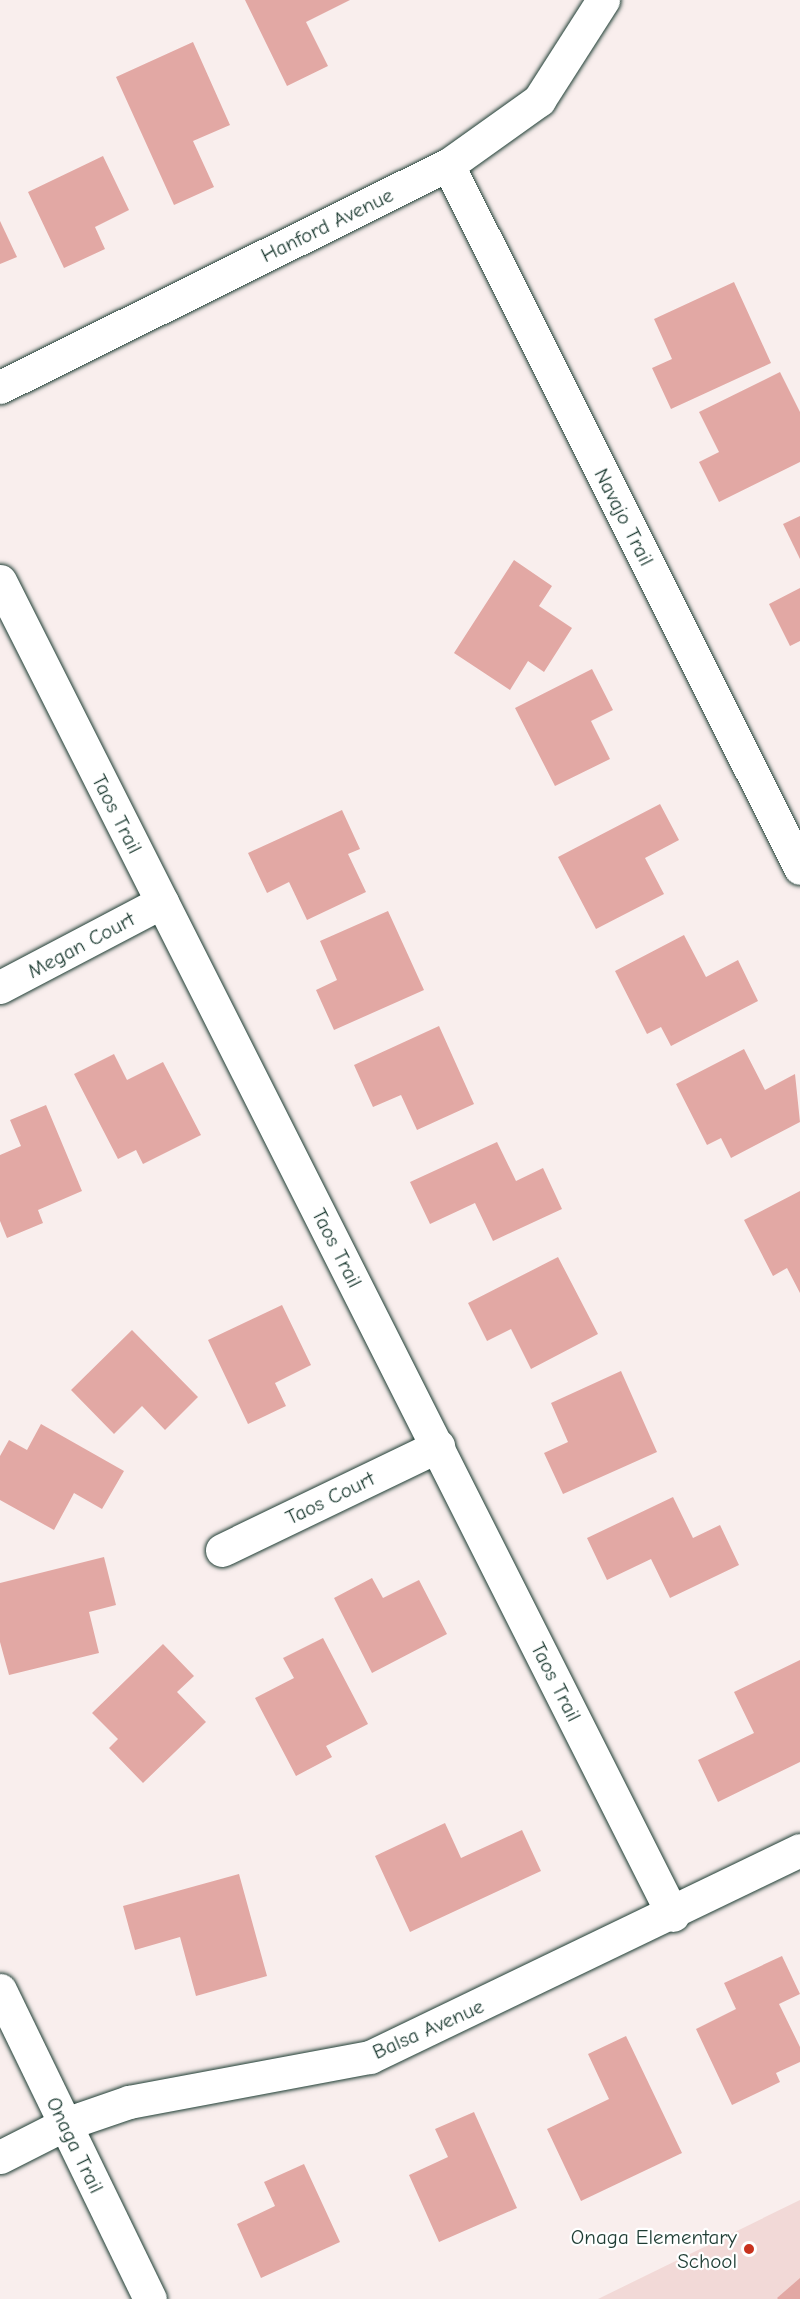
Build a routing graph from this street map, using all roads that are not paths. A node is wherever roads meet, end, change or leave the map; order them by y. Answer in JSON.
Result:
{"nodes":[{"id":1,"x":603,"y":0,"type":"edge"},
{"id":2,"x":448,"y":165,"type":"junction"},
{"id":3,"x":0,"y":387,"type":"edge"},
{"id":4,"x":0,"y":581,"type":"edge"},
{"id":5,"x":800,"y":868,"type":"edge"},
{"id":6,"x":162,"y":902,"type":"junction"},
{"id":7,"x":0,"y":987,"type":"edge"},
{"id":8,"x":438,"y":1446,"type":"junction"},
{"id":9,"x":222,"y":1550,"type":"dead end"},
{"id":10,"x":800,"y":1850,"type":"edge"},
{"id":11,"x":673,"y":1915,"type":"junction"},
{"id":12,"x":0,"y":1990,"type":"edge"},
{"id":13,"x":65,"y":2124,"type":"junction"},
{"id":14,"x":0,"y":2157,"type":"edge"},
{"id":15,"x":150,"y":2299,"type":"edge"}],
"edges":[{"from":1,"to":2,"type":"street","name":"Hanford Avenue"},
{"from":2,"to":3,"type":"street","name":"Hanford Avenue"},
{"from":2,"to":5,"type":"street","name":"Navajo Trail"},
{"from":4,"to":6,"type":"street","name":"Taos Trail"},
{"from":6,"to":7,"type":"street","name":"Megan Court"},
{"from":6,"to":8,"type":"street","name":"Taos Trail"},
{"from":8,"to":9,"type":"street","name":"Taos Court"},
{"from":8,"to":11,"type":"street","name":"Taos Trail"},
{"from":10,"to":11,"type":"street","name":"Balsa Avenue"},
{"from":11,"to":13,"type":"street","name":"Balsa Avenue"},
{"from":12,"to":13,"type":"street","name":"Onaga Trail"},
{"from":13,"to":14,"type":"street","name":"Balsa Avenue"},
{"from":13,"to":15,"type":"street","name":"Onaga Trail"}]}
